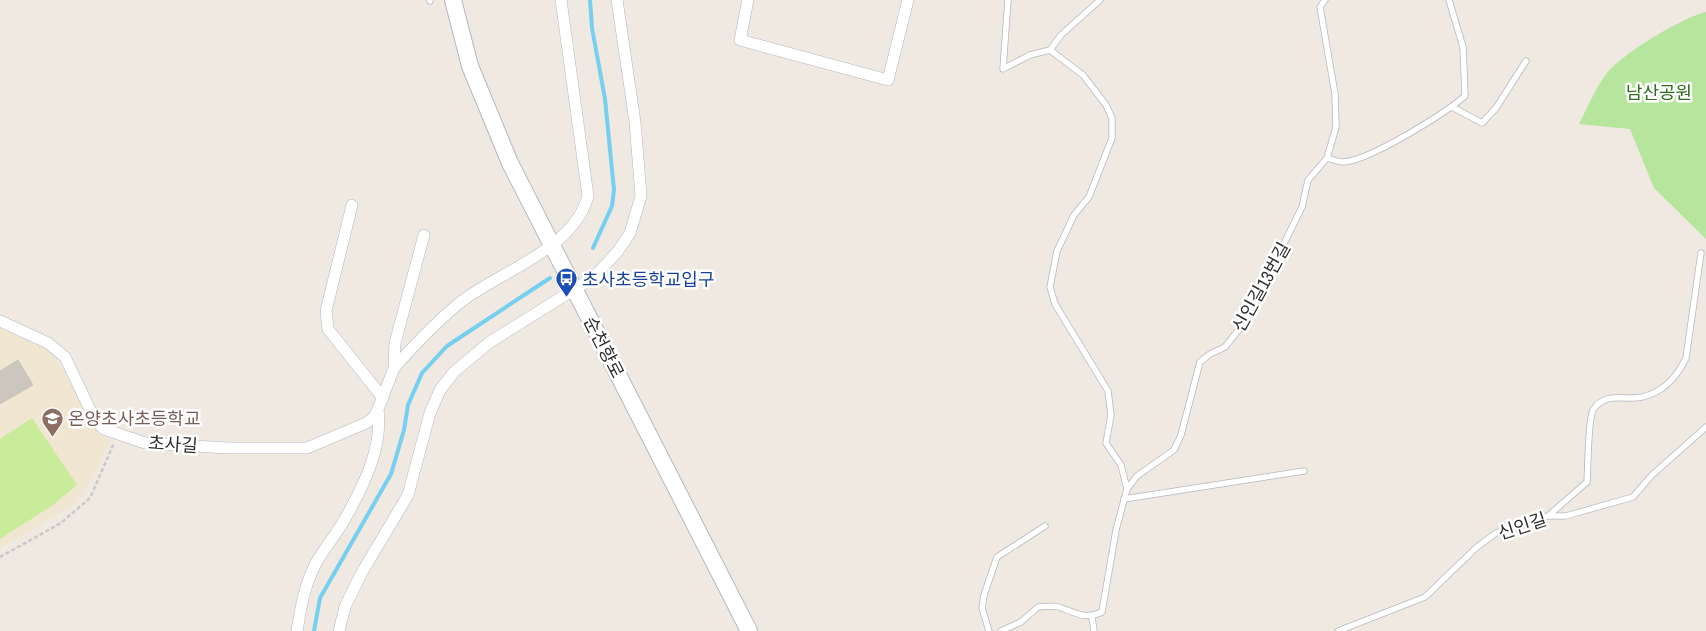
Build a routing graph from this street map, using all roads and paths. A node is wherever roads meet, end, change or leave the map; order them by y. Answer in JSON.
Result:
{"nodes":[{"id":1,"x":453,"y":0,"type":"edge"},
{"id":2,"x":561,"y":0,"type":"edge"},
{"id":3,"x":617,"y":0,"type":"edge"},
{"id":4,"x":748,"y":0,"type":"edge"},
{"id":5,"x":908,"y":0,"type":"edge"},
{"id":6,"x":1008,"y":0,"type":"edge"},
{"id":7,"x":1100,"y":0,"type":"edge"},
{"id":8,"x":1325,"y":0,"type":"edge"},
{"id":9,"x":1449,"y":0,"type":"edge"},
{"id":10,"x":1050,"y":50,"type":"junction"},
{"id":11,"x":1526,"y":61,"type":"dead end"},
{"id":12,"x":1452,"y":107,"type":"junction"},
{"id":13,"x":1327,"y":158,"type":"junction"},
{"id":14,"x":352,"y":205,"type":"dead end"},
{"id":15,"x":424,"y":236,"type":"dead end"},
{"id":16,"x":552,"y":245,"type":"junction"},
{"id":17,"x":1701,"y":253,"type":"dead end"},
{"id":18,"x":574,"y":289,"type":"junction"},
{"id":19,"x":0,"y":321,"type":"edge"},
{"id":20,"x":394,"y":368,"type":"junction"},
{"id":21,"x":383,"y":398,"type":"junction"},
{"id":22,"x":378,"y":410,"type":"junction"},
{"id":23,"x":1706,"y":428,"type":"edge"},
{"id":24,"x":117,"y":436,"type":"junction"},
{"id":25,"x":1304,"y":471,"type":"dead end"},
{"id":26,"x":1127,"y":489,"type":"junction"},
{"id":27,"x":1124,"y":499,"type":"junction"},
{"id":28,"x":1548,"y":516,"type":"junction"},
{"id":29,"x":1045,"y":526,"type":"dead end"},
{"id":30,"x":0,"y":557,"type":"edge"},
{"id":31,"x":1092,"y":617,"type":"junction"},
{"id":32,"x":297,"y":631,"type":"edge"},
{"id":33,"x":339,"y":631,"type":"edge"},
{"id":34,"x":749,"y":631,"type":"edge"},
{"id":35,"x":989,"y":631,"type":"edge"},
{"id":36,"x":1001,"y":631,"type":"edge"},
{"id":37,"x":1094,"y":631,"type":"edge"},
{"id":38,"x":1338,"y":631,"type":"edge"}],
"edges":[{"from":1,"to":16,"type":"main road","name":"순천향로"},
{"from":2,"to":16,"type":"street"},
{"from":3,"to":18,"type":"street"},
{"from":4,"to":5,"type":"street"},
{"from":6,"to":10,"type":"lane"},
{"from":7,"to":10,"type":"lane"},
{"from":8,"to":13,"type":"lane"},
{"from":9,"to":12,"type":"lane"},
{"from":10,"to":26,"type":"lane"},
{"from":11,"to":12,"type":"lane"},
{"from":12,"to":13,"type":"lane"},
{"from":13,"to":26,"type":"lane","name":"신인길13번길"},
{"from":14,"to":21,"type":"street"},
{"from":15,"to":20,"type":"street"},
{"from":16,"to":18,"type":"main road","name":"순천향로"},
{"from":16,"to":20,"type":"street"},
{"from":17,"to":28,"type":"lane"},
{"from":18,"to":33,"type":"street"},
{"from":18,"to":34,"type":"main road","name":"순천향로"},
{"from":19,"to":24,"type":"street","name":"초사길"},
{"from":20,"to":21,"type":"street","name":"초사길"},
{"from":21,"to":22,"type":"street","name":"초사길"},
{"from":22,"to":24,"type":"street","name":"초사길"},
{"from":22,"to":32,"type":"street"},
{"from":23,"to":28,"type":"lane","name":"신인길"},
{"from":24,"to":30,"type":"path"},
{"from":25,"to":27,"type":"lane"},
{"from":26,"to":27,"type":"lane","name":"신인길13번길"},
{"from":27,"to":31,"type":"lane","name":"신인길13번길"},
{"from":28,"to":38,"type":"lane","name":"신인길"},
{"from":29,"to":35,"type":"lane"},
{"from":31,"to":36,"type":"lane"},
{"from":31,"to":37,"type":"lane"}]}
